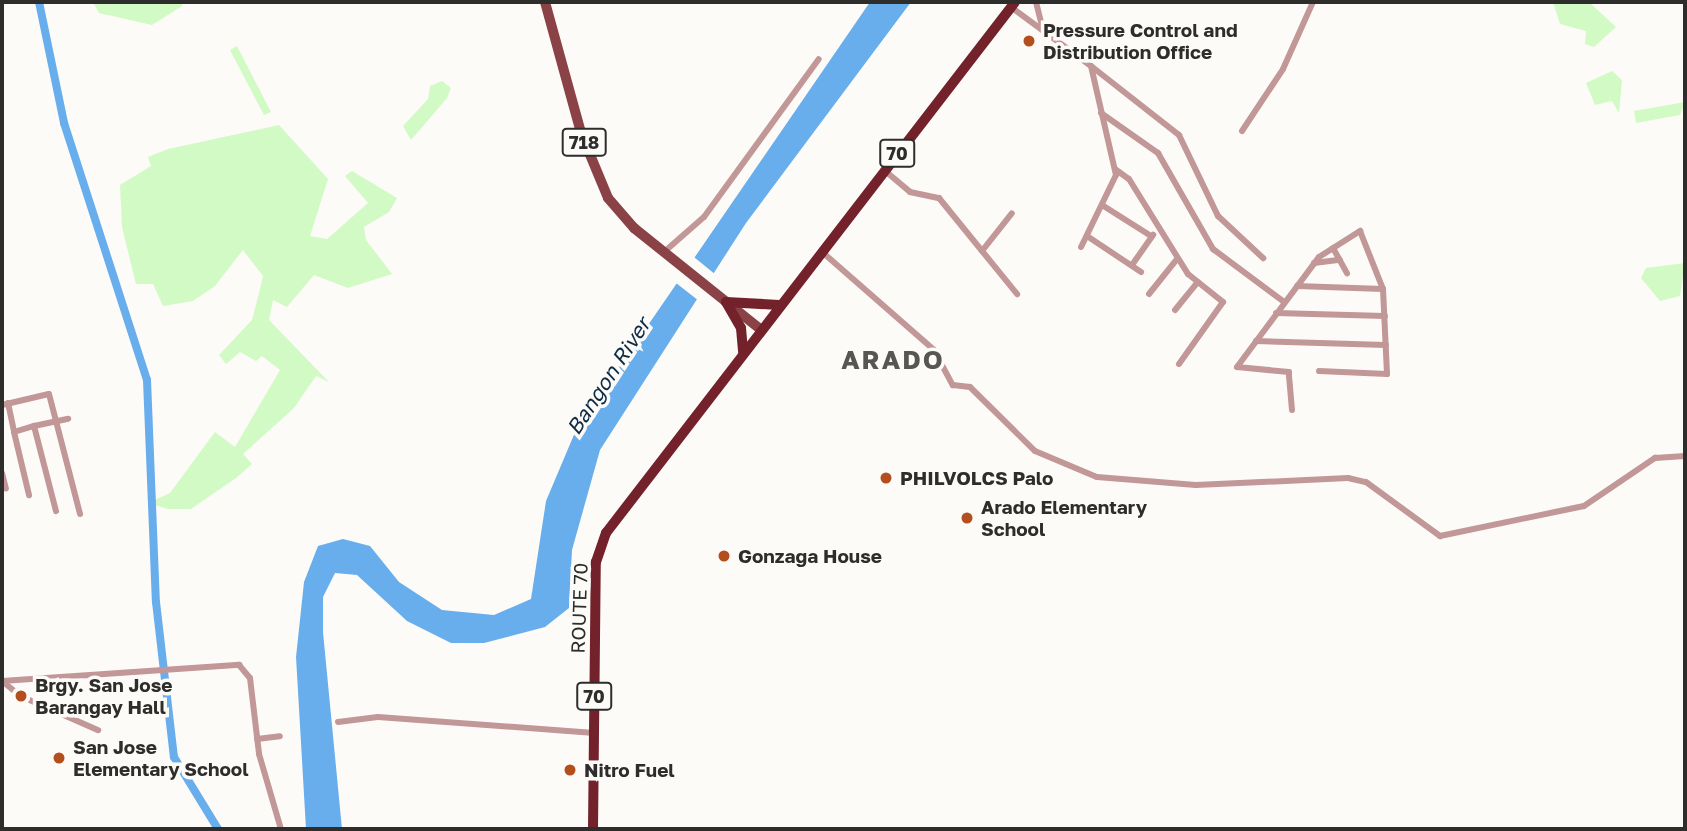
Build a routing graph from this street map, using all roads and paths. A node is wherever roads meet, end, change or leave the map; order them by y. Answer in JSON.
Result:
{"nodes":[{"id":1,"x":545,"y":2,"type":"edge"},
{"id":2,"x":1036,"y":2,"type":"edge"},
{"id":3,"x":1313,"y":2,"type":"edge"},
{"id":4,"x":1013,"y":4,"type":"edge"},
{"id":5,"x":1043,"y":31,"type":"junction"},
{"id":6,"x":819,"y":59,"type":"dead end"},
{"id":7,"x":1091,"y":66,"type":"junction"},
{"id":8,"x":1101,"y":113,"type":"junction"},
{"id":9,"x":1242,"y":131,"type":"dead end"},
{"id":10,"x":884,"y":170,"type":"junction"},
{"id":11,"x":1115,"y":170,"type":"junction"},
{"id":12,"x":1102,"y":205,"type":"junction"},
{"id":13,"x":1012,"y":213,"type":"dead end"},
{"id":14,"x":1160,"y":229,"type":"junction"},
{"id":15,"x":1087,"y":236,"type":"junction"},
{"id":16,"x":1152,"y":236,"type":"junction"},
{"id":17,"x":1082,"y":247,"type":"dead end"},
{"id":18,"x":1334,"y":248,"type":"junction"},
{"id":19,"x":821,"y":251,"type":"junction"},
{"id":20,"x":982,"y":251,"type":"junction"},
{"id":21,"x":666,"y":254,"type":"junction"},
{"id":22,"x":1177,"y":258,"type":"junction"},
{"id":23,"x":1263,"y":258,"type":"dead end"},
{"id":24,"x":1340,"y":260,"type":"junction"},
{"id":25,"x":1314,"y":263,"type":"junction"},
{"id":26,"x":1132,"y":265,"type":"junction"},
{"id":27,"x":1141,"y":272,"type":"dead end"},
{"id":28,"x":1347,"y":273,"type":"dead end"},
{"id":29,"x":1198,"y":282,"type":"junction"},
{"id":30,"x":1297,"y":286,"type":"junction"},
{"id":31,"x":1383,"y":289,"type":"junction"},
{"id":32,"x":1017,"y":294,"type":"dead end"},
{"id":33,"x":1149,"y":294,"type":"dead end"},
{"id":34,"x":726,"y":302,"type":"junction"},
{"id":35,"x":1284,"y":302,"type":"junction"},
{"id":36,"x":779,"y":305,"type":"junction"},
{"id":37,"x":1175,"y":310,"type":"dead end"},
{"id":38,"x":1276,"y":313,"type":"junction"},
{"id":39,"x":1385,"y":316,"type":"junction"},
{"id":40,"x":761,"y":329,"type":"junction"},
{"id":41,"x":1256,"y":341,"type":"junction"},
{"id":42,"x":1386,"y":345,"type":"junction"},
{"id":43,"x":743,"y":352,"type":"junction"},
{"id":44,"x":1179,"y":363,"type":"dead end"},
{"id":45,"x":1319,"y":371,"type":"dead end"},
{"id":46,"x":5,"y":404,"type":"edge"},
{"id":47,"x":1292,"y":410,"type":"dead end"},
{"id":48,"x":68,"y":419,"type":"dead end"},
{"id":49,"x":57,"y":421,"type":"junction"},
{"id":50,"x":34,"y":426,"type":"junction"},
{"id":51,"x":14,"y":432,"type":"junction"},
{"id":52,"x":1685,"y":456,"type":"edge"},
{"id":53,"x":2,"y":472,"type":"edge"},
{"id":54,"x":6,"y":489,"type":"dead end"},
{"id":55,"x":29,"y":495,"type":"dead end"},
{"id":56,"x":56,"y":511,"type":"dead end"},
{"id":57,"x":80,"y":514,"type":"dead end"},
{"id":58,"x":2,"y":681,"type":"edge"},
{"id":59,"x":17,"y":693,"type":"dead end"},
{"id":60,"x":25,"y":698,"type":"dead end"},
{"id":61,"x":338,"y":722,"type":"dead end"},
{"id":62,"x":98,"y":730,"type":"dead end"},
{"id":63,"x":594,"y":733,"type":"junction"},
{"id":64,"x":280,"y":736,"type":"dead end"},
{"id":65,"x":257,"y":739,"type":"junction"},
{"id":66,"x":281,"y":829,"type":"edge"},
{"id":67,"x":593,"y":829,"type":"edge"}],
"edges":[{"from":1,"to":21,"type":"main road","number":"718"},
{"from":2,"to":5,"type":"street"},
{"from":3,"to":9,"type":"street"},
{"from":4,"to":5,"type":"street"},
{"from":4,"to":10,"type":"highway","number":"70"},
{"from":5,"to":7,"type":"street"},
{"from":6,"to":21,"type":"street"},
{"from":7,"to":8,"type":"street"},
{"from":7,"to":23,"type":"street"},
{"from":8,"to":11,"type":"street"},
{"from":8,"to":35,"type":"street"},
{"from":10,"to":19,"type":"highway","number":"70"},
{"from":10,"to":20,"type":"street"},
{"from":11,"to":12,"type":"street"},
{"from":11,"to":14,"type":"street"},
{"from":12,"to":15,"type":"street"},
{"from":12,"to":16,"type":"street"},
{"from":13,"to":20,"type":"street"},
{"from":14,"to":16,"type":"street"},
{"from":14,"to":22,"type":"street"},
{"from":15,"to":17,"type":"street"},
{"from":15,"to":26,"type":"street"},
{"from":16,"to":26,"type":"street"},
{"from":18,"to":24,"type":"street"},
{"from":18,"to":25,"type":"street"},
{"from":18,"to":31,"type":"street"},
{"from":19,"to":36,"type":"highway","number":"70"},
{"from":19,"to":52,"type":"street"},
{"from":20,"to":32,"type":"street"},
{"from":21,"to":34,"type":"main road","number":"718"},
{"from":22,"to":29,"type":"street"},
{"from":22,"to":33,"type":"street"},
{"from":24,"to":25,"type":"street"},
{"from":24,"to":28,"type":"street"},
{"from":25,"to":30,"type":"street"},
{"from":26,"to":27,"type":"street"},
{"from":29,"to":37,"type":"street"},
{"from":29,"to":44,"type":"street"},
{"from":30,"to":31,"type":"street"},
{"from":30,"to":35,"type":"street"},
{"from":31,"to":39,"type":"street"},
{"from":34,"to":36,"type":"highway"},
{"from":34,"to":40,"type":"main road","number":"718"},
{"from":34,"to":43,"type":"highway"},
{"from":35,"to":38,"type":"street"},
{"from":36,"to":40,"type":"highway","number":"70"},
{"from":38,"to":39,"type":"street"},
{"from":38,"to":41,"type":"street"},
{"from":39,"to":42,"type":"street"},
{"from":40,"to":43,"type":"highway","number":"70"},
{"from":41,"to":42,"type":"street"},
{"from":41,"to":47,"type":"street"},
{"from":42,"to":45,"type":"street"},
{"from":43,"to":63,"type":"highway","name":"ROUTE 70","number":"70"},
{"from":46,"to":49,"type":"street"},
{"from":46,"to":51,"type":"street"},
{"from":48,"to":49,"type":"street"},
{"from":49,"to":50,"type":"street"},
{"from":49,"to":57,"type":"street"},
{"from":50,"to":51,"type":"street"},
{"from":50,"to":56,"type":"street"},
{"from":51,"to":55,"type":"street"},
{"from":53,"to":54,"type":"street"},
{"from":58,"to":59,"type":"street"},
{"from":58,"to":65,"type":"street"},
{"from":60,"to":62,"type":"street"},
{"from":61,"to":63,"type":"street"},
{"from":63,"to":67,"type":"highway","name":"ROUTE 70","number":"70"},
{"from":64,"to":65,"type":"street"},
{"from":65,"to":66,"type":"street"}]}
